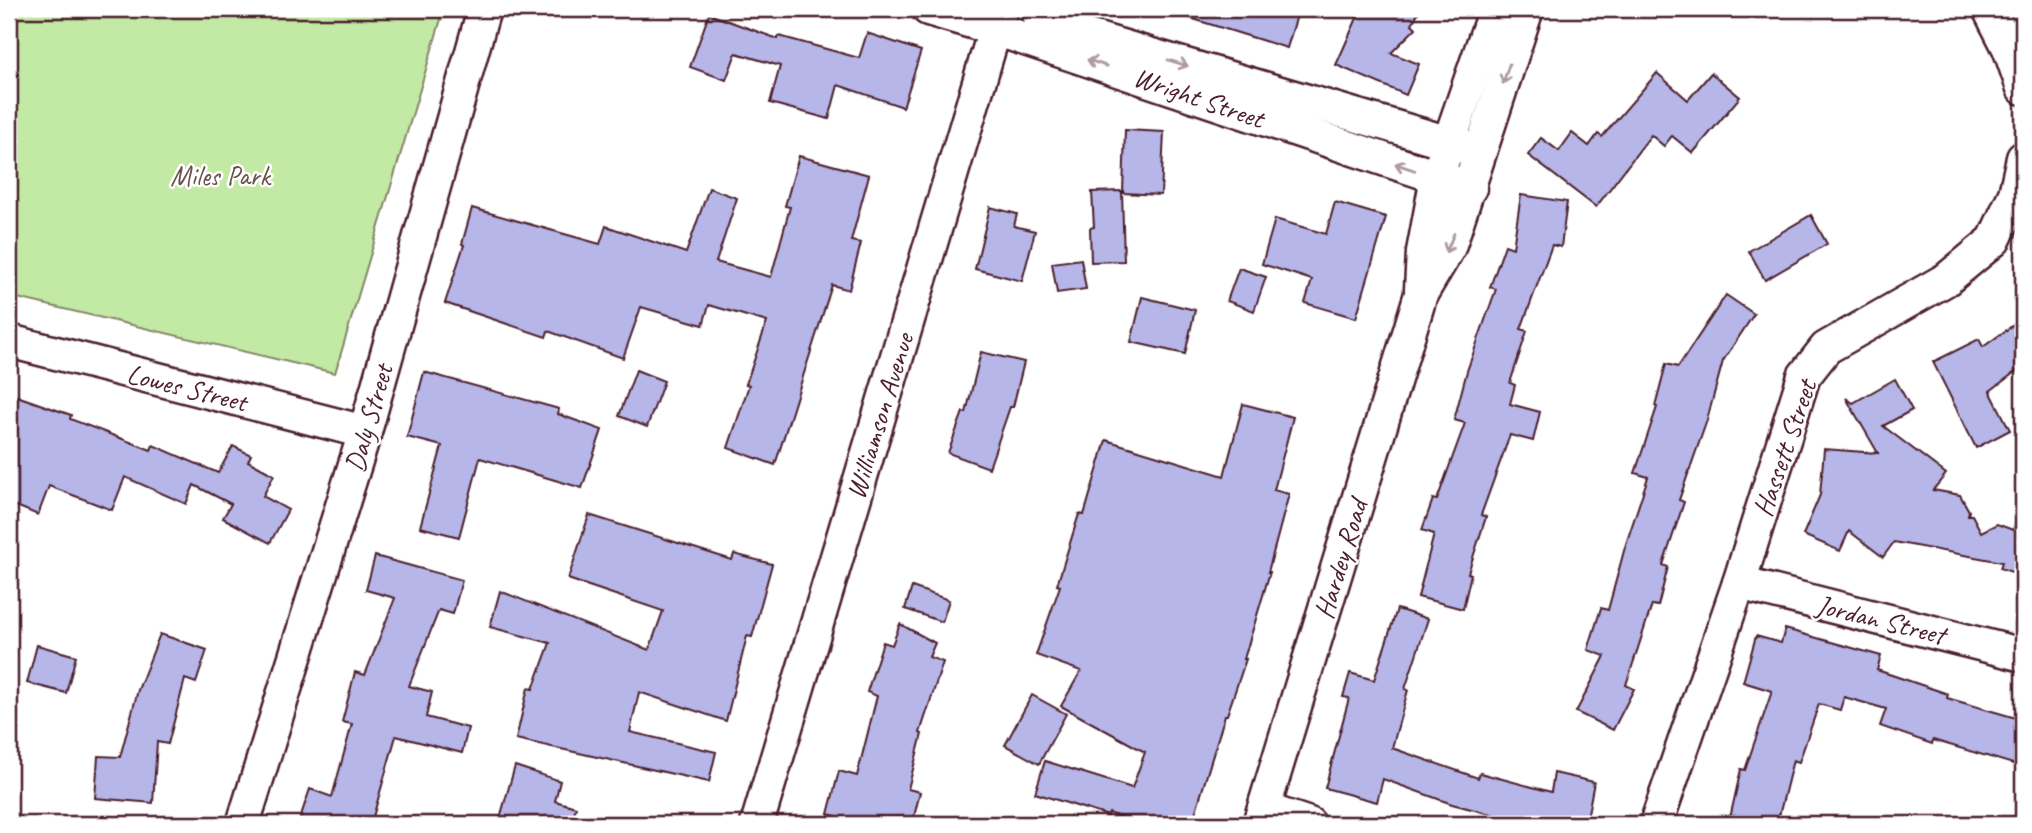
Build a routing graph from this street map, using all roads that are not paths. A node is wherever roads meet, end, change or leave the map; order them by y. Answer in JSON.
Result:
{"nodes":[{"id":1,"x":484,"y":9,"type":"edge"},
{"id":2,"x":928,"y":9,"type":"edge"},
{"id":3,"x":1495,"y":9,"type":"edge"},
{"id":4,"x":1527,"y":9,"type":"edge"},
{"id":5,"x":1989,"y":9,"type":"edge"},
{"id":6,"x":998,"y":14,"type":"edge"},
{"id":7,"x":2023,"y":88,"type":"edge"},
{"id":8,"x":1449,"y":143,"type":"junction"},
{"id":9,"x":1480,"y":152,"type":"junction"},
{"id":10,"x":2023,"y":158,"type":"edge"},
{"id":11,"x":1437,"y":177,"type":"junction"},
{"id":12,"x":1470,"y":188,"type":"junction"},
{"id":13,"x":1421,"y":294,"type":"junction"},
{"id":14,"x":9,"y":341,"type":"edge"},
{"id":15,"x":365,"y":432,"type":"junction"},
{"id":16,"x":1739,"y":583,"type":"junction"},
{"id":17,"x":2023,"y":655,"type":"edge"},
{"id":18,"x":1262,"y":816,"type":"edge"},
{"id":19,"x":243,"y":824,"type":"edge"},
{"id":20,"x":757,"y":824,"type":"edge"},
{"id":21,"x":1309,"y":824,"type":"edge"},
{"id":22,"x":1656,"y":824,"type":"edge"}],
"edges":[{"from":1,"to":15,"type":"street","name":"Daly Street"},
{"from":2,"to":6,"type":"street","name":"Wright Street"},
{"from":3,"to":8,"type":"street","name":"Hardey Road"},
{"from":4,"to":9,"type":"street","name":"Hardey Road","one_way":true},
{"from":5,"to":7,"type":"street"},
{"from":6,"to":8,"type":"street","name":"Wright Street","one_way":true},
{"from":11,"to":6,"type":"street","name":"Wright Street","one_way":true},
{"from":6,"to":20,"type":"street","name":"Williamson Avenue"},
{"from":8,"to":9,"type":"street","name":"Wright Street"},
{"from":8,"to":11,"type":"street","name":"Hardey Road"},
{"from":9,"to":12,"type":"street","name":"Hardey Road"},
{"from":10,"to":16,"type":"street","name":"Hassett Street"},
{"from":11,"to":12,"type":"street","name":"Wright Street"},
{"from":11,"to":13,"type":"street","name":"Hardey Road"},
{"from":12,"to":13,"type":"street","name":"Hardey Road","one_way":true},
{"from":13,"to":18,"type":"street","name":"Hardey Road"},
{"from":14,"to":15,"type":"street","name":"Lowes Street"},
{"from":15,"to":19,"type":"street","name":"Daly Street"},
{"from":16,"to":17,"type":"street","name":"Jordan Street"},
{"from":16,"to":22,"type":"street","name":"Hassett Street"},
{"from":18,"to":21,"type":"street"}]}
